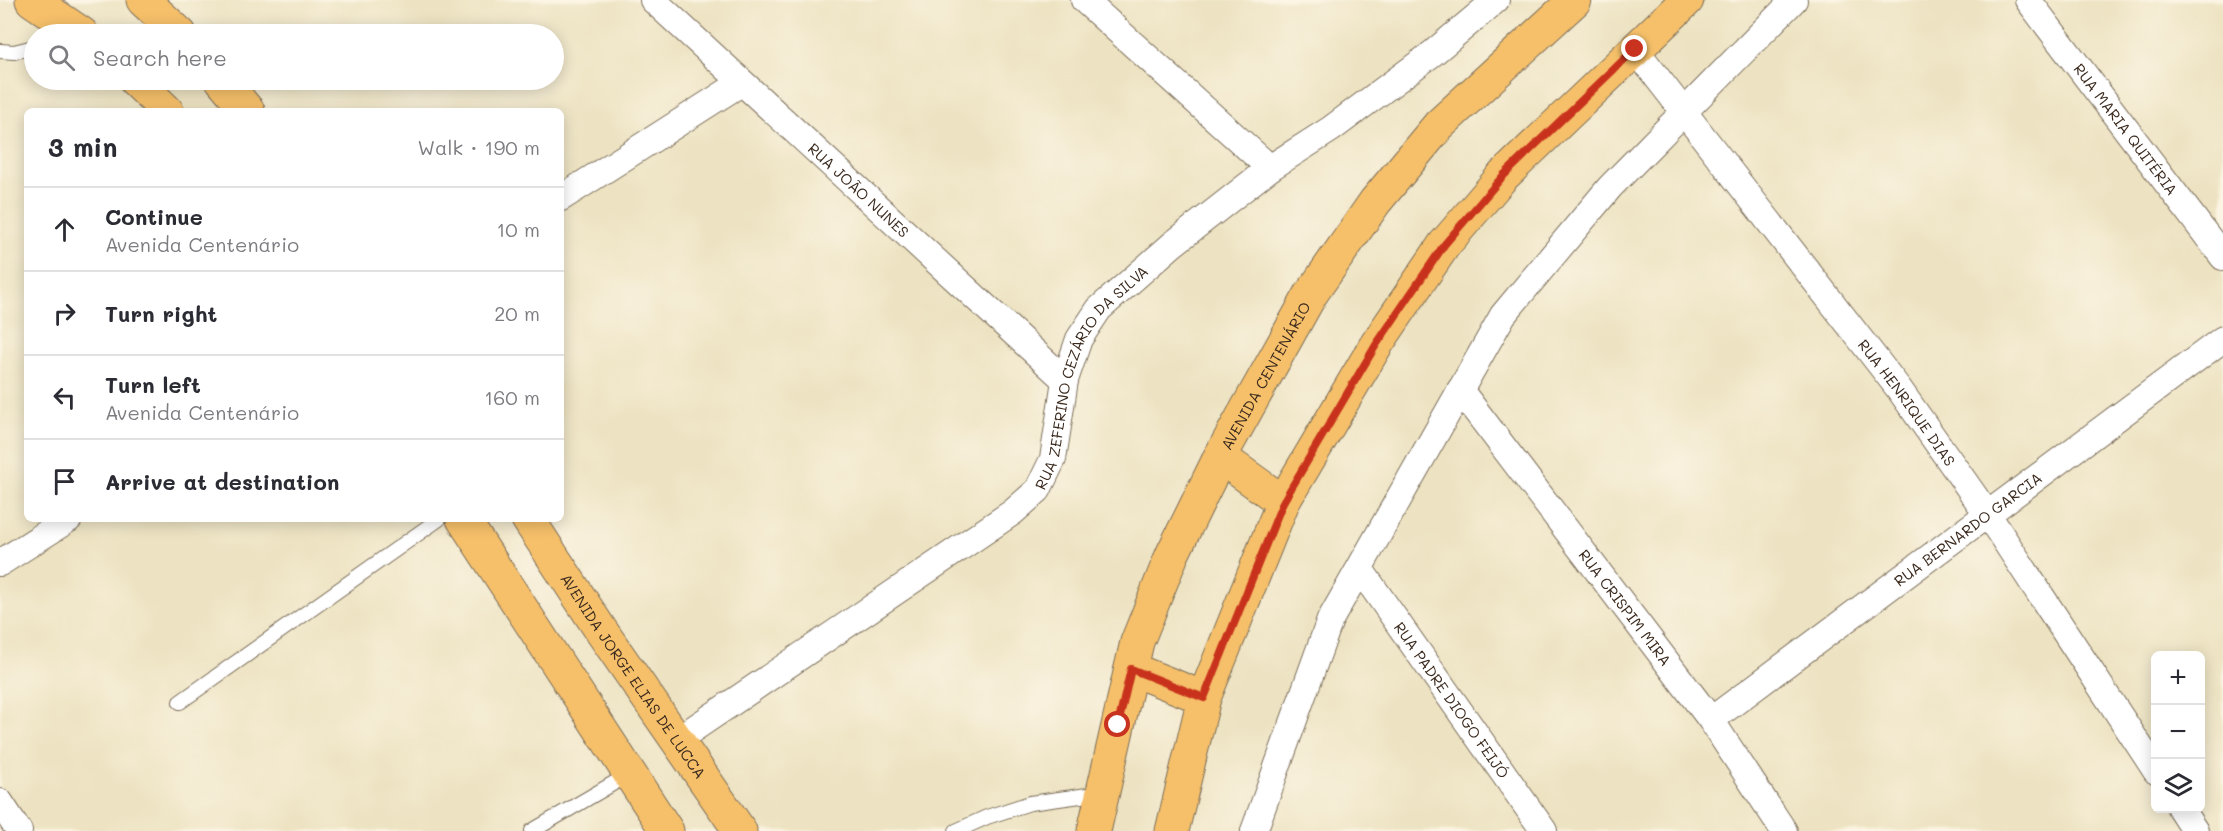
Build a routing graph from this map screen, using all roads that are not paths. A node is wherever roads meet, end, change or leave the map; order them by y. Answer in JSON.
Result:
{"nodes":[{"id":1,"x":32,"y":0,"type":"edge"},
{"id":2,"x":142,"y":0,"type":"edge"},
{"id":3,"x":653,"y":0,"type":"edge"},
{"id":4,"x":1084,"y":0,"type":"edge"},
{"id":5,"x":1496,"y":0,"type":"edge"},
{"id":6,"x":1575,"y":0,"type":"edge"},
{"id":7,"x":1687,"y":0,"type":"edge"},
{"id":8,"x":1794,"y":0,"type":"edge"},
{"id":9,"x":2028,"y":0,"type":"edge"},
{"id":10,"x":67,"y":24,"type":"edge"},
{"id":11,"x":169,"y":24,"type":"edge"},
{"id":12,"x":1635,"y":49,"type":"junction"},
{"id":13,"x":24,"y":50,"type":"edge"},
{"id":14,"x":0,"y":51,"type":"edge"},
{"id":15,"x":741,"y":82,"type":"junction"},
{"id":16,"x":145,"y":90,"type":"edge"},
{"id":17,"x":230,"y":90,"type":"edge"},
{"id":18,"x":164,"y":108,"type":"edge"},
{"id":19,"x":245,"y":108,"type":"edge"},
{"id":20,"x":1685,"y":110,"type":"junction"},
{"id":21,"x":1270,"y":168,"type":"junction"},
{"id":22,"x":564,"y":196,"type":"edge"},
{"id":23,"x":2223,"y":257,"type":"edge"},
{"id":24,"x":2223,"y":339,"type":"edge"},
{"id":25,"x":1065,"y":380,"type":"junction"},
{"id":26,"x":1460,"y":390,"type":"junction"},
{"id":27,"x":1220,"y":458,"type":"junction"},
{"id":28,"x":1283,"y":502,"type":"junction"},
{"id":29,"x":1988,"y":515,"type":"junction"},
{"id":30,"x":64,"y":522,"type":"edge"},
{"id":31,"x":435,"y":522,"type":"edge"},
{"id":32,"x":465,"y":522,"type":"edge"},
{"id":33,"x":530,"y":522,"type":"edge"},
{"id":34,"x":0,"y":563,"type":"edge"},
{"id":35,"x":1360,"y":569,"type":"junction"},
{"id":36,"x":1131,"y":669,"type":"junction"},
{"id":37,"x":1204,"y":698,"type":"junction"},
{"id":38,"x":180,"y":702,"type":"dead end"},
{"id":39,"x":1711,"y":720,"type":"junction"},
{"id":40,"x":677,"y":740,"type":"junction"},
{"id":41,"x":2151,"y":763,"type":"edge"},
{"id":42,"x":631,"y":773,"type":"junction"},
{"id":43,"x":1102,"y":793,"type":"junction"},
{"id":44,"x":1,"y":806,"type":"edge"},
{"id":45,"x":2183,"y":813,"type":"edge"},
{"id":46,"x":20,"y":831,"type":"edge"},
{"id":47,"x":532,"y":831,"type":"edge"},
{"id":48,"x":668,"y":831,"type":"edge"},
{"id":49,"x":740,"y":831,"type":"edge"},
{"id":50,"x":956,"y":831,"type":"edge"},
{"id":51,"x":1094,"y":831,"type":"edge"},
{"id":52,"x":1172,"y":831,"type":"edge"},
{"id":53,"x":1254,"y":831,"type":"edge"},
{"id":54,"x":1544,"y":831,"type":"edge"},
{"id":55,"x":1784,"y":831,"type":"edge"},
{"id":56,"x":2195,"y":831,"type":"edge"}],
"edges":[{"from":1,"to":10,"type":"main road"},
{"from":2,"to":11,"type":"main road"},
{"from":3,"to":15,"type":"street","name":"RUA JOÃO NUNES"},
{"from":4,"to":21,"type":"street"},
{"from":5,"to":21,"type":"street","name":"RUA ZEFERINO CEZÁRIO DA SILVA"},
{"from":6,"to":27,"type":"main road","name":"AVENIDA CENTENÁRIO"},
{"from":7,"to":12,"type":"main road"},
{"from":8,"to":20,"type":"street"},
{"from":9,"to":23,"type":"street","name":"RUA MARIA QUITÉRIA"},
{"from":12,"to":20,"type":"street","name":"RUA HENRIQUE DIAS"},
{"from":12,"to":28,"type":"main road"},
{"from":13,"to":14,"type":"lane"},
{"from":15,"to":22,"type":"street"},
{"from":15,"to":25,"type":"street","name":"RUA JOÃO NUNES"},
{"from":16,"to":18,"type":"main road"},
{"from":17,"to":19,"type":"main road"},
{"from":20,"to":26,"type":"street"},
{"from":20,"to":29,"type":"street","name":"RUA HENRIQUE DIAS"},
{"from":21,"to":25,"type":"street","name":"RUA ZEFERINO CEZÁRIO DA SILVA"},
{"from":24,"to":29,"type":"street","name":"RUA BERNARDO GARCIA"},
{"from":25,"to":40,"type":"street","name":"RUA ZEFERINO CEZÁRIO DA SILVA"},
{"from":26,"to":35,"type":"street"},
{"from":26,"to":39,"type":"street","name":"RUA CRISPIM MIRA"},
{"from":27,"to":28,"type":"main road"},
{"from":27,"to":36,"type":"main road","name":"AVENIDA CENTENÁRIO"},
{"from":28,"to":37,"type":"main road"},
{"from":29,"to":39,"type":"street","name":"RUA BERNARDO GARCIA"},
{"from":29,"to":41,"type":"street","name":"RUA HENRIQUE DIAS"},
{"from":30,"to":34,"type":"street"},
{"from":31,"to":38,"type":"lane"},
{"from":32,"to":42,"type":"main road"},
{"from":33,"to":40,"type":"main road","name":"AVENIDA JORGE ELIAS DE LUCCA"},
{"from":35,"to":53,"type":"street"},
{"from":35,"to":54,"type":"street","name":"RUA PADRE DIOGO FEIJÓ"},
{"from":36,"to":37,"type":"main road"},
{"from":36,"to":43,"type":"main road","name":"AVENIDA CENTENÁRIO"},
{"from":37,"to":52,"type":"main road"},
{"from":39,"to":55,"type":"street","name":"RUA CRISPIM MIRA"},
{"from":40,"to":49,"type":"main road","name":"AVENIDA JORGE ELIAS DE LUCCA"},
{"from":42,"to":47,"type":"lane"},
{"from":42,"to":48,"type":"main road"},
{"from":43,"to":50,"type":"lane"},
{"from":43,"to":51,"type":"main road","name":"AVENIDA CENTENÁRIO"},
{"from":44,"to":46,"type":"street"},
{"from":45,"to":56,"type":"street"}]}
